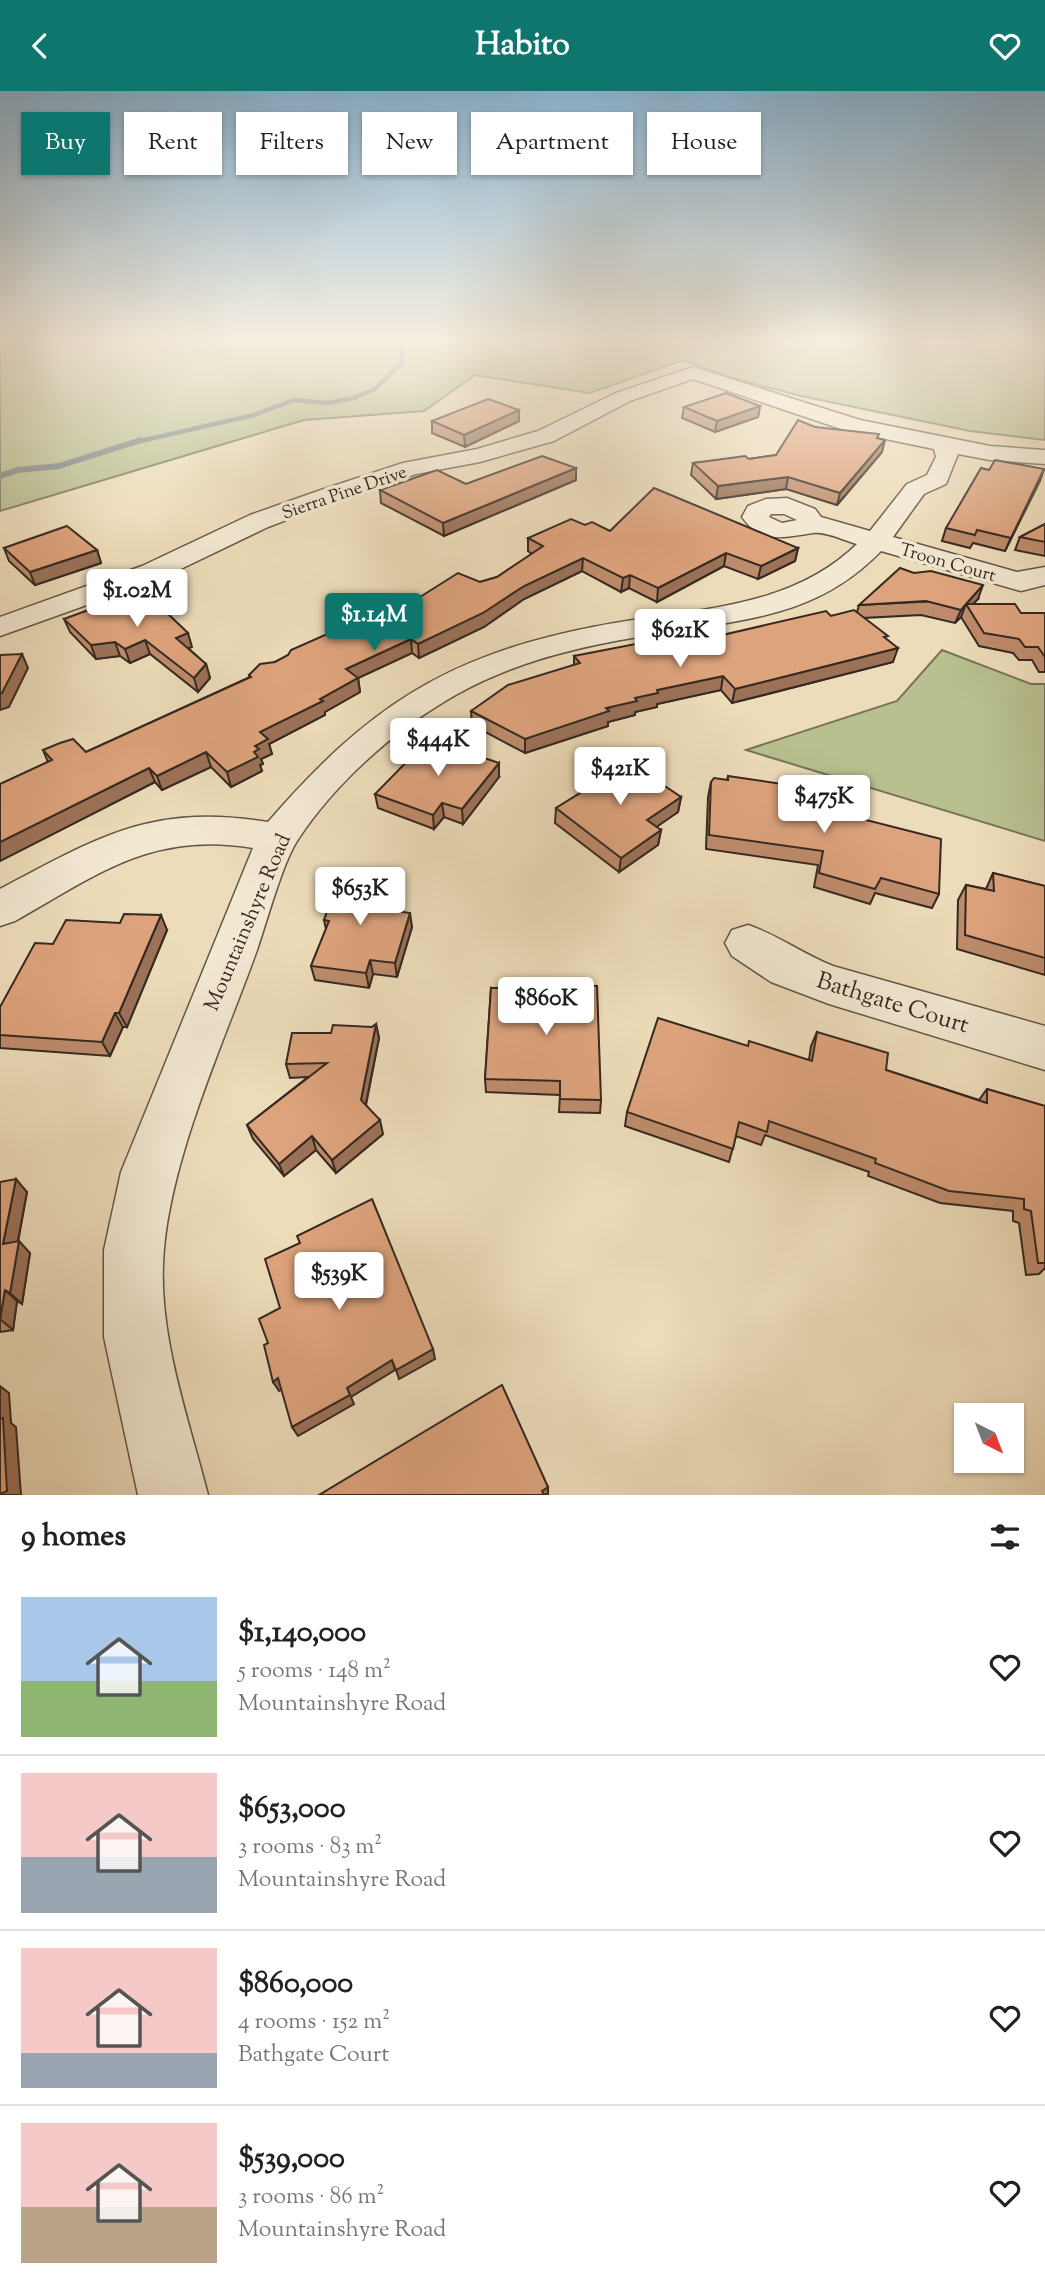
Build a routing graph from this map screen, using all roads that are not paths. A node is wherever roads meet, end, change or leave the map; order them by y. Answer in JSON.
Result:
{"nodes":[{"id":1,"x":605,"y":406,"type":"edge"},
{"id":2,"x":792,"y":406,"type":"edge"},
{"id":3,"x":944,"y":444,"type":"junction"},
{"id":4,"x":1045,"y":448,"type":"edge"},
{"id":5,"x":1045,"y":457,"type":"edge"},
{"id":6,"x":812,"y":523,"type":"dead end"},
{"id":7,"x":875,"y":541,"type":"junction"},
{"id":8,"x":1033,"y":579,"type":"edge"},
{"id":9,"x":1045,"y":603,"type":"edge"},
{"id":10,"x":0,"y":627,"type":"edge"},
{"id":11,"x":277,"y":838,"type":"junction"},
{"id":12,"x":0,"y":909,"type":"edge"},
{"id":13,"x":748,"y":943,"type":"dead end"},
{"id":14,"x":1045,"y":1048,"type":"edge"},
{"id":15,"x":173,"y":1495,"type":"edge"}],
"edges":[{"from":1,"to":10,"type":"street","name":"Sierra Pine Drive"},
{"from":2,"to":3,"type":"street","name":"Sierra Pine Drive"},
{"from":3,"to":4,"type":"street"},
{"from":3,"to":5,"type":"street"},
{"from":3,"to":7,"type":"street","name":"Mountainshyre Road"},
{"from":6,"to":7,"type":"street","name":"Troon Court"},
{"from":7,"to":8,"type":"street","name":"Troon Court"},
{"from":7,"to":11,"type":"street","name":"Mountainshyre Road"},
{"from":8,"to":9,"type":"street","name":"Troon Court"},
{"from":11,"to":12,"type":"street"},
{"from":11,"to":15,"type":"street","name":"Mountainshyre Road"},
{"from":13,"to":14,"type":"street","name":"Bathgate Court"}]}
